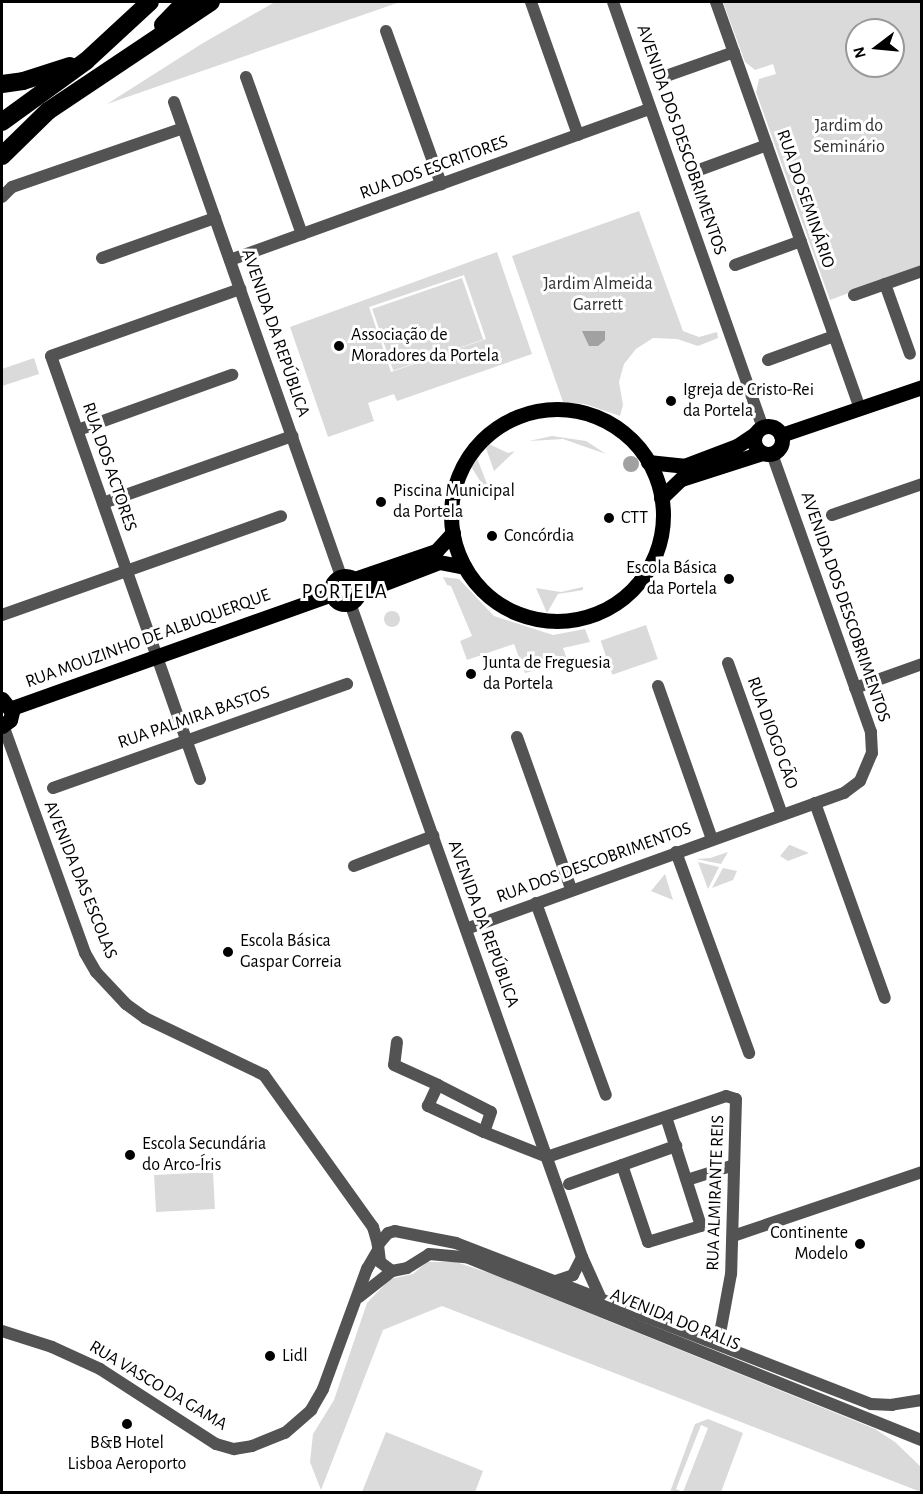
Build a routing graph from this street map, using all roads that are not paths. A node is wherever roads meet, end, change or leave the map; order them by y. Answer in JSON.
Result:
{"nodes":[{"id":1,"x":150,"y":2,"type":"edge"},
{"id":2,"x":185,"y":2,"type":"edge"},
{"id":3,"x":211,"y":2,"type":"edge"},
{"id":4,"x":531,"y":2,"type":"edge"},
{"id":5,"x":613,"y":2,"type":"edge"},
{"id":6,"x":716,"y":2,"type":"edge"},
{"id":7,"x":386,"y":30,"type":"dead end"},
{"id":8,"x":148,"y":42,"type":"junction"},
{"id":9,"x":734,"y":52,"type":"junction"},
{"id":10,"x":86,"y":61,"type":"junction"},
{"id":11,"x":666,"y":76,"type":"dead end"},
{"id":12,"x":246,"y":77,"type":"dead end"},
{"id":13,"x":2,"y":84,"type":"edge"},
{"id":14,"x":174,"y":102,"type":"dead end"},
{"id":15,"x":650,"y":109,"type":"junction"},
{"id":16,"x":2,"y":122,"type":"edge"},
{"id":17,"x":183,"y":128,"type":"junction"},
{"id":18,"x":578,"y":135,"type":"junction"},
{"id":19,"x":767,"y":145,"type":"junction"},
{"id":20,"x":2,"y":156,"type":"edge"},
{"id":21,"x":699,"y":171,"type":"dead end"},
{"id":22,"x":441,"y":184,"type":"junction"},
{"id":23,"x":2,"y":197,"type":"edge"},
{"id":24,"x":215,"y":218,"type":"junction"},
{"id":25,"x":302,"y":234,"type":"junction"},
{"id":26,"x":801,"y":242,"type":"junction"},
{"id":27,"x":102,"y":258,"type":"dead end"},
{"id":28,"x":230,"y":261,"type":"junction"},
{"id":29,"x":735,"y":265,"type":"dead end"},
{"id":30,"x":921,"y":271,"type":"edge"},
{"id":31,"x":885,"y":284,"type":"junction"},
{"id":32,"x":240,"y":289,"type":"junction"},
{"id":33,"x":854,"y":295,"type":"dead end"},
{"id":34,"x":834,"y":336,"type":"junction"},
{"id":35,"x":910,"y":354,"type":"dead end"},
{"id":36,"x":768,"y":360,"type":"dead end"},
{"id":37,"x":232,"y":375,"type":"dead end"},
{"id":38,"x":921,"y":387,"type":"edge"},
{"id":39,"x":860,"y":408,"type":"junction"},
{"id":40,"x":78,"y":430,"type":"junction"},
{"id":41,"x":759,"y":431,"type":"junction"},
{"id":42,"x":781,"y":435,"type":"junction"},
{"id":43,"x":292,"y":436,"type":"junction"},
{"id":44,"x":767,"y":454,"type":"junction"},
{"id":45,"x":648,"y":462,"type":"junction"},
{"id":46,"x":921,"y":484,"type":"edge"},
{"id":47,"x":661,"y":498,"type":"junction"},
{"id":48,"x":103,"y":503,"type":"junction"},
{"id":49,"x":832,"y":515,"type":"dead end"},
{"id":50,"x":281,"y":516,"type":"dead end"},
{"id":51,"x":453,"y":533,"type":"junction"},
{"id":52,"x":465,"y":567,"type":"junction"},
{"id":53,"x":126,"y":570,"type":"junction"},
{"id":54,"x":351,"y":588,"type":"junction"},
{"id":55,"x":2,"y":615,"type":"edge"},
{"id":56,"x":156,"y":657,"type":"junction"},
{"id":57,"x":728,"y":663,"type":"dead end"},
{"id":58,"x":921,"y":664,"type":"edge"},
{"id":59,"x":347,"y":684,"type":"dead end"},
{"id":60,"x":658,"y":686,"type":"dead end"},
{"id":61,"x":855,"y":688,"type":"junction"},
{"id":62,"x":7,"y":704,"type":"edge"},
{"id":63,"x":2,"y":726,"type":"edge"},
{"id":64,"x":517,"y":737,"type":"dead end"},
{"id":65,"x":186,"y":739,"type":"junction"},
{"id":66,"x":200,"y":779,"type":"dead end"},
{"id":67,"x":53,"y":788,"type":"dead end"},
{"id":68,"x":815,"y":803,"type":"junction"},
{"id":69,"x":782,"y":814,"type":"junction"},
{"id":70,"x":735,"y":831,"type":"joint"},
{"id":71,"x":433,"y":836,"type":"junction"},
{"id":72,"x":712,"y":839,"type":"junction"},
{"id":73,"x":676,"y":852,"type":"junction"},
{"id":74,"x":354,"y":866,"type":"dead end"},
{"id":75,"x":571,"y":890,"type":"junction"},
{"id":76,"x":536,"y":903,"type":"junction"},
{"id":77,"x":466,"y":928,"type":"junction"},
{"id":78,"x":885,"y":998,"type":"dead end"},
{"id":79,"x":397,"y":1042,"type":"dead end"},
{"id":80,"x":749,"y":1053,"type":"dead end"},
{"id":81,"x":438,"y":1085,"type":"junction"},
{"id":82,"x":606,"y":1095,"type":"dead end"},
{"id":83,"x":666,"y":1117,"type":"junction"},
{"id":84,"x":484,"y":1131,"type":"junction"},
{"id":85,"x":676,"y":1146,"type":"junction"},
{"id":86,"x":547,"y":1157,"type":"junction"},
{"id":87,"x":622,"y":1165,"type":"junction"},
{"id":88,"x":734,"y":1165,"type":"junction"},
{"id":89,"x":921,"y":1172,"type":"edge"},
{"id":90,"x":687,"y":1180,"type":"junction"},
{"id":91,"x":569,"y":1184,"type":"dead end"},
{"id":92,"x":403,"y":1232,"type":"junction"},
{"id":93,"x":733,"y":1236,"type":"junction"},
{"id":94,"x":377,"y":1249,"type":"junction"},
{"id":95,"x":582,"y":1257,"type":"junction"},
{"id":96,"x":413,"y":1263,"type":"junction"},
{"id":97,"x":392,"y":1271,"type":"junction"},
{"id":98,"x":556,"y":1281,"type":"junction"},
{"id":99,"x":358,"y":1298,"type":"junction"},
{"id":100,"x":601,"y":1299,"type":"junction"},
{"id":101,"x":2,"y":1331,"type":"edge"},
{"id":102,"x":718,"y":1344,"type":"junction"},
{"id":103,"x":921,"y":1400,"type":"edge"},
{"id":104,"x":921,"y":1440,"type":"edge"}],
"edges":[{"from":1,"to":10,"type":"highway"},
{"from":2,"to":8,"type":"highway"},
{"from":3,"to":8,"type":"highway"},
{"from":4,"to":18,"type":"street"},
{"from":5,"to":15,"type":"street","name":"AVENIDA DOS DESCOBRIMENTOS"},
{"from":6,"to":9,"type":"street","name":"RUA DO SEMINÁRIO"},
{"from":7,"to":22,"type":"street"},
{"from":8,"to":20,"type":"highway"},
{"from":9,"to":11,"type":"street"},
{"from":9,"to":19,"type":"street","name":"RUA DO SEMINÁRIO"},
{"from":10,"to":13,"type":"highway"},
{"from":10,"to":16,"type":"highway"},
{"from":12,"to":25,"type":"street"},
{"from":14,"to":17,"type":"street","name":"AVENIDA DA REPÚBLICA"},
{"from":15,"to":18,"type":"street","name":"RUA DOS ESCRITORES"},
{"from":15,"to":41,"type":"street","name":"AVENIDA DOS DESCOBRIMENTOS"},
{"from":17,"to":23,"type":"street"},
{"from":17,"to":24,"type":"street","name":"AVENIDA DA REPÚBLICA"},
{"from":18,"to":22,"type":"street","name":"RUA DOS ESCRITORES"},
{"from":19,"to":21,"type":"street"},
{"from":19,"to":26,"type":"street","name":"RUA DO SEMINÁRIO"},
{"from":22,"to":25,"type":"street","name":"RUA DOS ESCRITORES"},
{"from":24,"to":27,"type":"street"},
{"from":24,"to":28,"type":"street","name":"AVENIDA DA REPÚBLICA"},
{"from":25,"to":28,"type":"street","name":"RUA DOS ESCRITORES"},
{"from":26,"to":29,"type":"street"},
{"from":26,"to":34,"type":"street","name":"RUA DO SEMINÁRIO"},
{"from":28,"to":32,"type":"street","name":"AVENIDA DA REPÚBLICA"},
{"from":30,"to":31,"type":"street"},
{"from":31,"to":33,"type":"street"},
{"from":31,"to":35,"type":"street"},
{"from":32,"to":40,"type":"street","name":"RUA DOS ACTORES"},
{"from":32,"to":43,"type":"street","name":"AVENIDA DA REPÚBLICA"},
{"from":34,"to":36,"type":"street"},
{"from":34,"to":39,"type":"street","name":"RUA DO SEMINÁRIO"},
{"from":37,"to":40,"type":"street"},
{"from":38,"to":39,"type":"main road"},
{"from":39,"to":42,"type":"main road"},
{"from":40,"to":48,"type":"street","name":"RUA DOS ACTORES"},
{"from":41,"to":42,"type":"main road"},
{"from":41,"to":44,"type":"main road"},
{"from":41,"to":45,"type":"main road"},
{"from":42,"to":44,"type":"main road"},
{"from":43,"to":48,"type":"street"},
{"from":43,"to":54,"type":"street","name":"AVENIDA DA REPÚBLICA"},
{"from":44,"to":47,"type":"main road"},
{"from":44,"to":61,"type":"street","name":"AVENIDA DOS DESCOBRIMENTOS"},
{"from":45,"to":47,"type":"main road"},
{"from":45,"to":51,"type":"main road"},
{"from":46,"to":49,"type":"street"},
{"from":47,"to":52,"type":"main road"},
{"from":48,"to":53,"type":"street","name":"RUA DOS ACTORES"},
{"from":50,"to":53,"type":"street"},
{"from":51,"to":52,"type":"main road"},
{"from":51,"to":54,"type":"main road"},
{"from":52,"to":54,"type":"main road"},
{"from":53,"to":55,"type":"street"},
{"from":53,"to":56,"type":"street","name":"RUA DOS ACTORES"},
{"from":54,"to":56,"type":"main road","name":"RUA MOUZINHO DE ALBUQUERQUE"},
{"from":54,"to":71,"type":"street","name":"AVENIDA DA REPÚBLICA"},
{"from":56,"to":62,"type":"main road","name":"RUA MOUZINHO DE ALBUQUERQUE"},
{"from":56,"to":65,"type":"street","name":"RUA DOS ACTORES"},
{"from":57,"to":69,"type":"street","name":"RUA DIOGO CÃO"},
{"from":58,"to":61,"type":"street"},
{"from":59,"to":65,"type":"street","name":"RUA PALMIRA BASTOS"},
{"from":60,"to":72,"type":"street"},
{"from":61,"to":68,"type":"street","name":"AVENIDA DOS DESCOBRIMENTOS"},
{"from":62,"to":63,"type":"main road"},
{"from":63,"to":94,"type":"street","name":"AVENIDA DAS ESCOLAS"},
{"from":64,"to":75,"type":"street"},
{"from":65,"to":66,"type":"street","name":"RUA DOS ACTORES"},
{"from":65,"to":67,"type":"street","name":"RUA PALMIRA BASTOS"},
{"from":68,"to":69,"type":"street","name":"AVENIDA DOS DESCOBRIMENTOS"},
{"from":68,"to":78,"type":"street"},
{"from":69,"to":70,"type":"street","name":"AVENIDA DOS DESCOBRIMENTOS"},
{"from":70,"to":72,"type":"street","name":"RUA DOS DESCOBRIMENTOS"},
{"from":71,"to":74,"type":"street"},
{"from":71,"to":77,"type":"street","name":"AVENIDA DA REPÚBLICA"},
{"from":72,"to":73,"type":"street","name":"RUA DOS DESCOBRIMENTOS"},
{"from":73,"to":75,"type":"street","name":"RUA DOS DESCOBRIMENTOS"},
{"from":73,"to":80,"type":"street"},
{"from":75,"to":76,"type":"street","name":"RUA DOS DESCOBRIMENTOS"},
{"from":76,"to":77,"type":"street","name":"RUA DOS DESCOBRIMENTOS"},
{"from":76,"to":82,"type":"street"},
{"from":77,"to":86,"type":"street","name":"AVENIDA DA REPÚBLICA"},
{"from":79,"to":81,"type":"street"},
{"from":81,"to":84,"type":"street"},
{"from":81,"to":84,"type":"street"},
{"from":83,"to":85,"type":"street"},
{"from":83,"to":86,"type":"street","name":"RUA ALMIRANTE REIS"},
{"from":83,"to":88,"type":"street","name":"RUA ALMIRANTE REIS"},
{"from":84,"to":86,"type":"street"},
{"from":85,"to":87,"type":"street"},
{"from":85,"to":90,"type":"street"},
{"from":86,"to":95,"type":"street","name":"AVENIDA DA REPÚBLICA"},
{"from":87,"to":90,"type":"street"},
{"from":87,"to":91,"type":"street"},
{"from":88,"to":90,"type":"street"},
{"from":88,"to":93,"type":"street","name":"RUA ALMIRANTE REIS"},
{"from":89,"to":93,"type":"street"},
{"from":92,"to":94,"type":"street"},
{"from":92,"to":96,"type":"street"},
{"from":92,"to":98,"type":"street","name":"AVENIDA DO RALIS"},
{"from":93,"to":102,"type":"street","name":"RUA ALMIRANTE REIS"},
{"from":94,"to":97,"type":"street"},
{"from":94,"to":99,"type":"street","name":"RUA VASCO DA GAMA"},
{"from":95,"to":98,"type":"street"},
{"from":95,"to":100,"type":"street","name":"AVENIDA DA REPÚBLICA"},
{"from":96,"to":97,"type":"street"},
{"from":96,"to":104,"type":"street","name":"AVENIDA DO RALIS"},
{"from":97,"to":99,"type":"street","name":"RUA VASCO DA GAMA"},
{"from":98,"to":100,"type":"street","name":"AVENIDA DO RALIS"},
{"from":99,"to":101,"type":"street","name":"RUA VASCO DA GAMA"},
{"from":100,"to":102,"type":"street","name":"AVENIDA DO RALIS"},
{"from":102,"to":103,"type":"street","name":"AVENIDA DO RALIS"}]}
